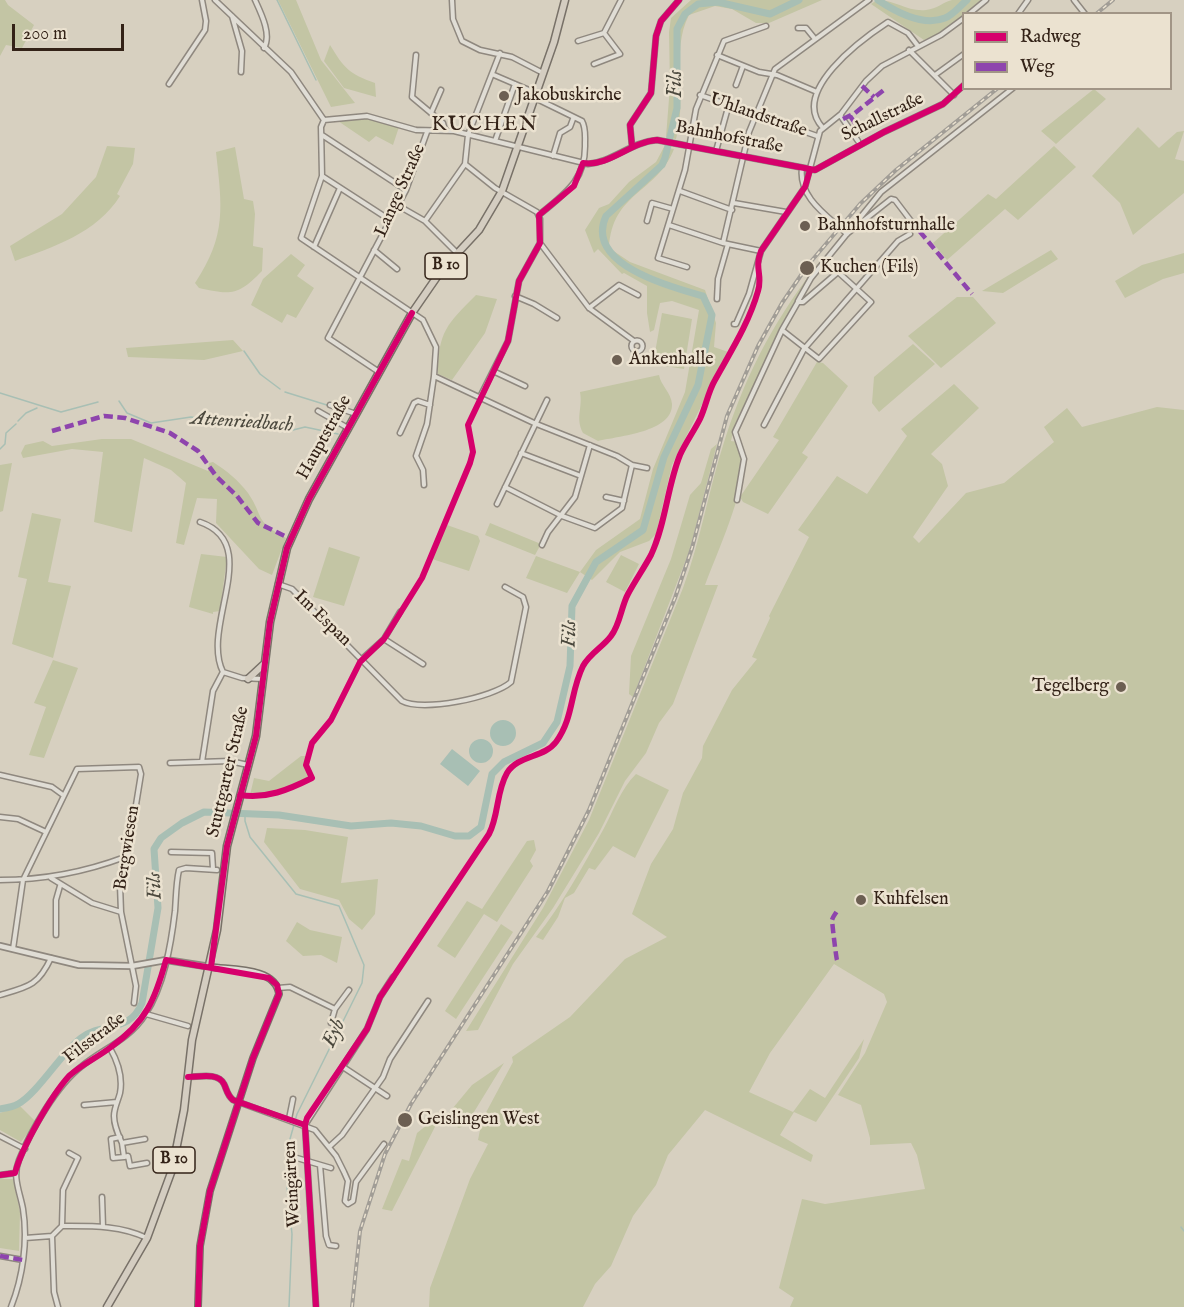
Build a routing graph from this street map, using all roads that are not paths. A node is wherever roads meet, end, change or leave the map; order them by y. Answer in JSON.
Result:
{"nodes":[{"id":1,"x":202,"y":0,"type":"edge"},
{"id":2,"x":215,"y":0,"type":"edge"},
{"id":3,"x":255,"y":0,"type":"edge"},
{"id":4,"x":452,"y":0,"type":"edge"},
{"id":5,"x":565,"y":0,"type":"edge"},
{"id":6,"x":621,"y":0,"type":"edge"},
{"id":7,"x":679,"y":0,"type":"edge"},
{"id":8,"x":868,"y":0,"type":"edge"},
{"id":9,"x":986,"y":0,"type":"edge"},
{"id":10,"x":1074,"y":0,"type":"edge"},
{"id":11,"x":971,"y":12,"type":"edge"},
{"id":12,"x":1083,"y":12,"type":"edge"},
{"id":13,"x":232,"y":15,"type":"junction"},
{"id":14,"x":962,"y":19,"type":"edge"},
{"id":15,"x":766,"y":26,"type":"dead end"},
{"id":16,"x":798,"y":28,"type":"dead end"},
{"id":17,"x":604,"y":33,"type":"junction"},
{"id":18,"x":815,"y":39,"type":"junction"},
{"id":19,"x":578,"y":41,"type":"dead end"},
{"id":20,"x":918,"y":46,"type":"junction"},
{"id":21,"x":264,"y":48,"type":"junction"},
{"id":22,"x":909,"y":50,"type":"junction"},
{"id":23,"x":500,"y":53,"type":"junction"},
{"id":24,"x":416,"y":55,"type":"dead end"},
{"id":25,"x":717,"y":55,"type":"junction"},
{"id":26,"x":962,"y":55,"type":"edge"},
{"id":27,"x":594,"y":64,"type":"dead end"},
{"id":28,"x":743,"y":66,"type":"junction"},
{"id":29,"x":241,"y":72,"type":"dead end"},
{"id":30,"x":544,"y":74,"type":"junction"},
{"id":31,"x":772,"y":74,"type":"junction"},
{"id":32,"x":494,"y":75,"type":"junction"},
{"id":33,"x":934,"y":75,"type":"junction"},
{"id":34,"x":169,"y":84,"type":"dead end"},
{"id":35,"x":515,"y":84,"type":"junction"},
{"id":36,"x":736,"y":85,"type":"dead end"},
{"id":37,"x":962,"y":86,"type":"edge"},
{"id":38,"x":441,"y":90,"type":"dead end"},
{"id":39,"x":1011,"y":90,"type":"edge"},
{"id":40,"x":817,"y":92,"type":"junction"},
{"id":41,"x":536,"y":95,"type":"junction"},
{"id":42,"x":700,"y":95,"type":"junction"},
{"id":43,"x":954,"y":95,"type":"junction"},
{"id":44,"x":729,"y":104,"type":"junction"},
{"id":45,"x":431,"y":113,"type":"junction"},
{"id":46,"x":756,"y":113,"type":"junction"},
{"id":47,"x":840,"y":115,"type":"junction"},
{"id":48,"x":573,"y":119,"type":"junction"},
{"id":49,"x":324,"y":120,"type":"junction"},
{"id":50,"x":823,"y":128,"type":"junction"},
{"id":51,"x":445,"y":130,"type":"junction"},
{"id":52,"x":427,"y":132,"type":"junction"},
{"id":53,"x":321,"y":135,"type":"junction"},
{"id":54,"x":468,"y":135,"type":"junction"},
{"id":55,"x":817,"y":136,"type":"junction"},
{"id":56,"x":495,"y":141,"type":"junction"},
{"id":57,"x":858,"y":141,"type":"dead end"},
{"id":58,"x":517,"y":145,"type":"junction"},
{"id":59,"x":632,"y":146,"type":"junction"},
{"id":60,"x":690,"y":146,"type":"junction"},
{"id":61,"x":716,"y":151,"type":"junction"},
{"id":62,"x":553,"y":156,"type":"junction"},
{"id":63,"x":744,"y":156,"type":"junction"},
{"id":64,"x":583,"y":163,"type":"junction"},
{"id":65,"x":465,"y":164,"type":"junction"},
{"id":66,"x":802,"y":168,"type":"junction"},
{"id":67,"x":810,"y":170,"type":"junction"},
{"id":68,"x":322,"y":176,"type":"junction"},
{"id":69,"x":340,"y":188,"type":"junction"},
{"id":70,"x":805,"y":188,"type":"junction"},
{"id":71,"x":406,"y":190,"type":"junction"},
{"id":72,"x":680,"y":190,"type":"junction"},
{"id":73,"x":502,"y":191,"type":"junction"},
{"id":74,"x":734,"y":203,"type":"junction"},
{"id":75,"x":397,"y":205,"type":"junction"},
{"id":76,"x":674,"y":209,"type":"junction"},
{"id":77,"x":732,"y":210,"type":"junction"},
{"id":78,"x":786,"y":212,"type":"junction"},
{"id":79,"x":539,"y":215,"type":"junction"},
{"id":80,"x":390,"y":220,"type":"junction"},
{"id":81,"x":647,"y":221,"type":"dead end"},
{"id":82,"x":911,"y":221,"type":"dead end"},
{"id":83,"x":425,"y":222,"type":"junction"},
{"id":84,"x":669,"y":225,"type":"junction"},
{"id":85,"x":847,"y":234,"type":"junction"},
{"id":86,"x":910,"y":234,"type":"dead end"},
{"id":87,"x":540,"y":243,"type":"junction"},
{"id":88,"x":725,"y":243,"type":"junction"},
{"id":89,"x":314,"y":247,"type":"junction"},
{"id":90,"x":374,"y":250,"type":"junction"},
{"id":91,"x":761,"y":251,"type":"junction"},
{"id":92,"x":457,"y":254,"type":"junction"},
{"id":93,"x":687,"y":267,"type":"dead end"},
{"id":94,"x":397,"y":268,"type":"dead end"},
{"id":95,"x":359,"y":278,"type":"junction"},
{"id":96,"x":858,"y":289,"type":"junction"},
{"id":97,"x":638,"y":295,"type":"dead end"},
{"id":98,"x":515,"y":296,"type":"junction"},
{"id":99,"x":717,"y":299,"type":"dead end"},
{"id":100,"x":798,"y":302,"type":"junction"},
{"id":101,"x":589,"y":308,"type":"junction"},
{"id":102,"x":412,"y":313,"type":"junction"},
{"id":103,"x":557,"y":318,"type":"dead end"},
{"id":104,"x":734,"y":324,"type":"dead end"},
{"id":105,"x":782,"y":330,"type":"junction"},
{"id":106,"x":633,"y":341,"type":"dead end"},
{"id":107,"x":804,"y":349,"type":"junction"},
{"id":108,"x":493,"y":371,"type":"junction"},
{"id":109,"x":379,"y":372,"type":"junction"},
{"id":110,"x":434,"y":376,"type":"junction"},
{"id":111,"x":525,"y":386,"type":"dead end"},
{"id":112,"x":480,"y":397,"type":"junction"},
{"id":113,"x":547,"y":400,"type":"dead end"},
{"id":114,"x":330,"y":405,"type":"dead end"},
{"id":115,"x":430,"y":405,"type":"junction"},
{"id":116,"x":318,"y":411,"type":"dead end"},
{"id":117,"x":356,"y":414,"type":"junction"},
{"id":118,"x":534,"y":423,"type":"junction"},
{"id":119,"x":764,"y":425,"type":"dead end"},
{"id":120,"x":348,"y":428,"type":"junction"},
{"id":121,"x":400,"y":433,"type":"dead end"},
{"id":122,"x":590,"y":446,"type":"junction"},
{"id":123,"x":521,"y":453,"type":"junction"},
{"id":124,"x":632,"y":465,"type":"junction"},
{"id":125,"x":646,"y":468,"type":"dead end"},
{"id":126,"x":581,"y":476,"type":"junction"},
{"id":127,"x":424,"y":485,"type":"dead end"},
{"id":128,"x":505,"y":487,"type":"junction"},
{"id":129,"x":606,"y":497,"type":"dead end"},
{"id":130,"x":736,"y":500,"type":"dead end"},
{"id":131,"x":624,"y":501,"type":"junction"},
{"id":132,"x":497,"y":504,"type":"dead end"},
{"id":133,"x":562,"y":516,"type":"junction"},
{"id":134,"x":200,"y":522,"type":"dead end"},
{"id":135,"x":542,"y":544,"type":"dead end"},
{"id":136,"x":278,"y":583,"type":"junction"},
{"id":137,"x":505,"y":587,"type":"dead end"},
{"id":138,"x":400,"y":612,"type":"dead end"},
{"id":139,"x":384,"y":639,"type":"junction"},
{"id":140,"x":363,"y":658,"type":"junction"},
{"id":141,"x":265,"y":662,"type":"junction"},
{"id":142,"x":423,"y":664,"type":"dead end"},
{"id":143,"x":223,"y":672,"type":"junction"},
{"id":144,"x":248,"y":679,"type":"junction"},
{"id":145,"x":263,"y":680,"type":"junction"},
{"id":146,"x":202,"y":762,"type":"junction"},
{"id":147,"x":170,"y":763,"type":"dead end"},
{"id":148,"x":249,"y":765,"type":"junction"},
{"id":149,"x":0,"y":775,"type":"edge"},
{"id":150,"x":63,"y":795,"type":"junction"},
{"id":151,"x":0,"y":817,"type":"edge"},
{"id":152,"x":46,"y":832,"type":"junction"},
{"id":153,"x":171,"y":852,"type":"dead end"},
{"id":154,"x":126,"y":857,"type":"junction"},
{"id":155,"x":51,"y":877,"type":"junction"},
{"id":156,"x":0,"y":880,"type":"edge"},
{"id":157,"x":23,"y":880,"type":"junction"},
{"id":158,"x":60,"y":886,"type":"junction"},
{"id":159,"x":122,"y":912,"type":"junction"},
{"id":160,"x":56,"y":935,"type":"dead end"},
{"id":161,"x":0,"y":946,"type":"edge"},
{"id":162,"x":13,"y":949,"type":"junction"},
{"id":163,"x":51,"y":958,"type":"junction"},
{"id":164,"x":166,"y":960,"type":"junction"},
{"id":165,"x":132,"y":966,"type":"junction"},
{"id":166,"x":210,"y":967,"type":"junction"},
{"id":167,"x":393,"y":977,"type":"dead end"},
{"id":168,"x":278,"y":988,"type":"junction"},
{"id":169,"x":349,"y":990,"type":"dead end"},
{"id":170,"x":0,"y":995,"type":"edge"},
{"id":171,"x":428,"y":1001,"type":"dead end"},
{"id":172,"x":134,"y":1003,"type":"dead end"},
{"id":173,"x":335,"y":1009,"type":"junction"},
{"id":174,"x":146,"y":1014,"type":"junction"},
{"id":175,"x":331,"y":1023,"type":"dead end"},
{"id":176,"x":188,"y":1026,"type":"dead end"},
{"id":177,"x":110,"y":1048,"type":"junction"},
{"id":178,"x":343,"y":1066,"type":"junction"},
{"id":179,"x":188,"y":1077,"type":"junction"},
{"id":180,"x":375,"y":1088,"type":"junction"},
{"id":181,"x":387,"y":1096,"type":"dead end"},
{"id":182,"x":293,"y":1100,"type":"dead end"},
{"id":183,"x":117,"y":1102,"type":"junction"},
{"id":184,"x":238,"y":1102,"type":"junction"},
{"id":185,"x":84,"y":1106,"type":"dead end"},
{"id":186,"x":290,"y":1120,"type":"junction"},
{"id":187,"x":303,"y":1124,"type":"junction"},
{"id":188,"x":0,"y":1136,"type":"edge"},
{"id":189,"x":120,"y":1137,"type":"junction"},
{"id":190,"x":145,"y":1139,"type":"dead end"},
{"id":191,"x":122,"y":1143,"type":"junction"},
{"id":192,"x":384,"y":1144,"type":"dead end"},
{"id":193,"x":329,"y":1147,"type":"junction"},
{"id":194,"x":24,"y":1149,"type":"junction"},
{"id":195,"x":69,"y":1153,"type":"dead end"},
{"id":196,"x":124,"y":1157,"type":"junction"},
{"id":197,"x":297,"y":1158,"type":"dead end"},
{"id":198,"x":307,"y":1161,"type":"junction"},
{"id":199,"x":147,"y":1163,"type":"dead end"},
{"id":200,"x":320,"y":1165,"type":"junction"},
{"id":201,"x":330,"y":1168,"type":"dead end"},
{"id":202,"x":15,"y":1173,"type":"junction"},
{"id":203,"x":0,"y":1175,"type":"edge"},
{"id":204,"x":102,"y":1197,"type":"dead end"},
{"id":205,"x":62,"y":1226,"type":"junction"},
{"id":206,"x":103,"y":1227,"type":"junction"},
{"id":207,"x":52,"y":1236,"type":"junction"},
{"id":208,"x":25,"y":1238,"type":"junction"},
{"id":209,"x":147,"y":1238,"type":"junction"},
{"id":210,"x":336,"y":1246,"type":"dead end"},
{"id":211,"x":0,"y":1256,"type":"edge"},
{"id":212,"x":23,"y":1260,"type":"junction"},
{"id":213,"x":11,"y":1307,"type":"edge"},
{"id":214,"x":58,"y":1307,"type":"edge"},
{"id":215,"x":107,"y":1307,"type":"edge"},
{"id":216,"x":198,"y":1307,"type":"edge"},
{"id":217,"x":316,"y":1307,"type":"edge"}],
"edges":[{"from":1,"to":34,"type":"street"},
{"from":2,"to":13,"type":"street"},
{"from":3,"to":21,"type":"street"},
{"from":4,"to":23,"type":"street"},
{"from":5,"to":30,"type":"main road","name":"Hauptstraße","number":"B 10"},
{"from":6,"to":17,"type":"street"},
{"from":7,"to":59,"type":"street"},
{"from":8,"to":18,"type":"street"},
{"from":9,"to":11,"type":"street"},
{"from":10,"to":12,"type":"street"},
{"from":13,"to":21,"type":"street"},
{"from":13,"to":29,"type":"street"},
{"from":14,"to":20,"type":"street"},
{"from":15,"to":25,"type":"street"},
{"from":16,"to":18,"type":"street"},
{"from":17,"to":19,"type":"street"},
{"from":17,"to":27,"type":"street"},
{"from":18,"to":31,"type":"street"},
{"from":20,"to":22,"type":"street"},
{"from":20,"to":40,"type":"street"},
{"from":21,"to":49,"type":"street"},
{"from":22,"to":33,"type":"street"},
{"from":22,"to":47,"type":"street"},
{"from":23,"to":30,"type":"street"},
{"from":23,"to":32,"type":"street"},
{"from":24,"to":45,"type":"street"},
{"from":25,"to":28,"type":"street"},
{"from":25,"to":42,"type":"street"},
{"from":26,"to":33,"type":"street"},
{"from":28,"to":31,"type":"street"},
{"from":28,"to":36,"type":"street"},
{"from":30,"to":41,"type":"main road","name":"Hauptstraße","number":"B 10"},
{"from":31,"to":40,"type":"street"},
{"from":31,"to":46,"type":"street"},
{"from":32,"to":35,"type":"street"},
{"from":32,"to":54,"type":"street"},
{"from":33,"to":43,"type":"street"},
{"from":35,"to":41,"type":"street"},
{"from":35,"to":56,"type":"street"},
{"from":37,"to":43,"type":"street","name":"Schallstraße"},
{"from":38,"to":45,"type":"street"},
{"from":39,"to":85,"type":"street"},
{"from":40,"to":50,"type":"street"},
{"from":41,"to":48,"type":"street"},
{"from":41,"to":58,"type":"main road","name":"Hauptstraße","number":"B 10"},
{"from":42,"to":44,"type":"street","name":"Uhlandstraße"},
{"from":42,"to":60,"type":"street"},
{"from":43,"to":67,"type":"street","name":"Schallstraße"},
{"from":44,"to":46,"type":"street","name":"Uhlandstraße"},
{"from":44,"to":61,"type":"street"},
{"from":45,"to":51,"type":"street"},
{"from":46,"to":55,"type":"street","name":"Uhlandstraße"},
{"from":46,"to":63,"type":"street"},
{"from":47,"to":50,"type":"street"},
{"from":47,"to":57,"type":"street"},
{"from":48,"to":62,"type":"street"},
{"from":48,"to":64,"type":"street"},
{"from":49,"to":52,"type":"street"},
{"from":49,"to":53,"type":"street"},
{"from":50,"to":55,"type":"street"},
{"from":51,"to":52,"type":"street","name":"Bahnhofstraße"},
{"from":51,"to":54,"type":"street","name":"Bahnhofstraße"},
{"from":52,"to":71,"type":"street","name":"Lange Straße"},
{"from":53,"to":68,"type":"street"},
{"from":53,"to":71,"type":"street"},
{"from":54,"to":56,"type":"street","name":"Bahnhofstraße"},
{"from":54,"to":65,"type":"street"},
{"from":55,"to":67,"type":"street"},
{"from":56,"to":58,"type":"street","name":"Bahnhofstraße"},
{"from":58,"to":62,"type":"street","name":"Bahnhofstraße"},
{"from":58,"to":73,"type":"main road","name":"Hauptstraße","number":"B 10"},
{"from":59,"to":60,"type":"street","name":"Bahnhofstraße"},
{"from":59,"to":64,"type":"street","name":"Bahnhofstraße"},
{"from":60,"to":61,"type":"street","name":"Bahnhofstraße"},
{"from":60,"to":72,"type":"street"},
{"from":61,"to":63,"type":"street","name":"Bahnhofstraße"},
{"from":62,"to":64,"type":"street","name":"Bahnhofstraße"},
{"from":63,"to":66,"type":"street","name":"Bahnhofstraße"},
{"from":63,"to":74,"type":"street"},
{"from":64,"to":79,"type":"street"},
{"from":65,"to":73,"type":"street"},
{"from":65,"to":83,"type":"street"},
{"from":66,"to":67,"type":"street","name":"Bahnhofstraße"},
{"from":66,"to":70,"type":"street","name":"Bahnhofstraße"},
{"from":67,"to":70,"type":"street"},
{"from":68,"to":69,"type":"street"},
{"from":68,"to":89,"type":"street"},
{"from":69,"to":80,"type":"street"},
{"from":69,"to":89,"type":"street"},
{"from":70,"to":78,"type":"street"},
{"from":70,"to":85,"type":"street","name":"Bahnhofstraße"},
{"from":71,"to":75,"type":"street","name":"Lange Straße"},
{"from":72,"to":76,"type":"street"},
{"from":72,"to":77,"type":"street"},
{"from":73,"to":79,"type":"street"},
{"from":73,"to":92,"type":"main road","name":"Hauptstraße","number":"B 10"},
{"from":74,"to":77,"type":"street"},
{"from":74,"to":78,"type":"street"},
{"from":75,"to":80,"type":"street","name":"Lange Straße"},
{"from":75,"to":83,"type":"street"},
{"from":76,"to":81,"type":"street"},
{"from":76,"to":84,"type":"street"},
{"from":77,"to":88,"type":"street"},
{"from":78,"to":91,"type":"street"},
{"from":79,"to":87,"type":"street"},
{"from":80,"to":90,"type":"street","name":"Lange Straße"},
{"from":82,"to":85,"type":"street"},
{"from":83,"to":92,"type":"street"},
{"from":84,"to":88,"type":"street"},
{"from":84,"to":93,"type":"street"},
{"from":85,"to":100,"type":"street"},
{"from":86,"to":96,"type":"street"},
{"from":87,"to":98,"type":"street"},
{"from":87,"to":101,"type":"street"},
{"from":88,"to":91,"type":"street"},
{"from":88,"to":99,"type":"street"},
{"from":89,"to":95,"type":"street"},
{"from":90,"to":94,"type":"street","name":"Lange Straße"},
{"from":90,"to":95,"type":"street","name":"Lange Straße"},
{"from":91,"to":104,"type":"street"},
{"from":92,"to":102,"type":"main road","name":"Hauptstraße","number":"B 10"},
{"from":95,"to":102,"type":"street"},
{"from":95,"to":109,"type":"street","name":"Lange Straße"},
{"from":96,"to":100,"type":"street"},
{"from":96,"to":107,"type":"street"},
{"from":96,"to":107,"type":"street"},
{"from":97,"to":101,"type":"street"},
{"from":98,"to":103,"type":"street"},
{"from":98,"to":108,"type":"street"},
{"from":100,"to":105,"type":"street"},
{"from":101,"to":106,"type":"street"},
{"from":102,"to":109,"type":"main road","name":"Hauptstraße","number":"B 10"},
{"from":102,"to":110,"type":"street"},
{"from":105,"to":107,"type":"street"},
{"from":105,"to":130,"type":"street"},
{"from":107,"to":119,"type":"street"},
{"from":108,"to":111,"type":"street"},
{"from":108,"to":112,"type":"street"},
{"from":109,"to":117,"type":"main road","name":"Hauptstraße","number":"B 10"},
{"from":110,"to":112,"type":"street"},
{"from":110,"to":115,"type":"street"},
{"from":112,"to":118,"type":"street"},
{"from":113,"to":118,"type":"street"},
{"from":114,"to":117,"type":"street"},
{"from":115,"to":121,"type":"street"},
{"from":115,"to":127,"type":"street"},
{"from":116,"to":120,"type":"street"},
{"from":117,"to":120,"type":"main road","name":"Hauptstraße","number":"B 10"},
{"from":118,"to":122,"type":"street"},
{"from":118,"to":123,"type":"street"},
{"from":120,"to":136,"type":"main road","name":"Hauptstraße","number":"B 10"},
{"from":122,"to":124,"type":"street"},
{"from":122,"to":126,"type":"street"},
{"from":123,"to":126,"type":"street"},
{"from":123,"to":128,"type":"street"},
{"from":124,"to":125,"type":"street"},
{"from":124,"to":131,"type":"street"},
{"from":126,"to":133,"type":"street"},
{"from":128,"to":132,"type":"street"},
{"from":128,"to":133,"type":"street"},
{"from":129,"to":131,"type":"street"},
{"from":131,"to":133,"type":"street"},
{"from":133,"to":135,"type":"street"},
{"from":134,"to":143,"type":"street"},
{"from":136,"to":140,"type":"street","name":"Im Espan"},
{"from":136,"to":141,"type":"main road","name":"Stuttgarter Straße","number":"B 10"},
{"from":137,"to":140,"type":"street","name":"Im Espan"},
{"from":138,"to":139,"type":"street","name":"Im Espan"},
{"from":139,"to":140,"type":"street","name":"Im Espan"},
{"from":139,"to":142,"type":"street"},
{"from":141,"to":144,"type":"main road"},
{"from":141,"to":145,"type":"main road","name":"Stuttgarter Straße","number":"B 10"},
{"from":143,"to":144,"type":"street"},
{"from":143,"to":146,"type":"street"},
{"from":144,"to":145,"type":"street"},
{"from":145,"to":148,"type":"main road","name":"Stuttgarter Straße","number":"B 10"},
{"from":146,"to":147,"type":"street"},
{"from":146,"to":148,"type":"street"},
{"from":148,"to":166,"type":"main road","name":"Stuttgarter Straße","number":"B 10"},
{"from":149,"to":150,"type":"street"},
{"from":150,"to":152,"type":"street"},
{"from":150,"to":154,"type":"street","name":"Bergwiesen"},
{"from":151,"to":152,"type":"street"},
{"from":152,"to":157,"type":"street"},
{"from":153,"to":164,"type":"street","name":"Filsstraße"},
{"from":154,"to":155,"type":"street"},
{"from":154,"to":159,"type":"street","name":"Bergwiesen"},
{"from":155,"to":157,"type":"street"},
{"from":155,"to":158,"type":"street"},
{"from":156,"to":157,"type":"street"},
{"from":157,"to":162,"type":"street"},
{"from":158,"to":159,"type":"street"},
{"from":158,"to":160,"type":"street"},
{"from":159,"to":165,"type":"street","name":"Bergwiesen"},
{"from":161,"to":162,"type":"street"},
{"from":162,"to":163,"type":"street"},
{"from":163,"to":165,"type":"street"},
{"from":163,"to":170,"type":"street"},
{"from":164,"to":165,"type":"street"},
{"from":164,"to":166,"type":"street"},
{"from":164,"to":174,"type":"street","name":"Filsstraße"},
{"from":165,"to":172,"type":"street","name":"Bergwiesen"},
{"from":166,"to":168,"type":"main road"},
{"from":166,"to":179,"type":"main road","name":"Stuttgarter Straße","number":"B 10"},
{"from":167,"to":178,"type":"street","name":"Weingärten"},
{"from":168,"to":173,"type":"street"},
{"from":168,"to":184,"type":"main road"},
{"from":169,"to":173,"type":"street"},
{"from":171,"to":180,"type":"street"},
{"from":173,"to":175,"type":"street"},
{"from":174,"to":176,"type":"street"},
{"from":174,"to":177,"type":"street","name":"Filsstraße"},
{"from":177,"to":183,"type":"street"},
{"from":177,"to":194,"type":"street","name":"Filsstraße"},
{"from":178,"to":180,"type":"street"},
{"from":178,"to":187,"type":"street","name":"Weingärten"},
{"from":179,"to":184,"type":"street"},
{"from":179,"to":209,"type":"main road","name":"Stuttgarter Straße","number":"B 10"},
{"from":180,"to":181,"type":"street"},
{"from":180,"to":193,"type":"street"},
{"from":182,"to":186,"type":"street"},
{"from":183,"to":185,"type":"street"},
{"from":183,"to":189,"type":"street"},
{"from":184,"to":186,"type":"street"},
{"from":184,"to":216,"type":"main road"},
{"from":186,"to":187,"type":"street"},
{"from":187,"to":193,"type":"street"},
{"from":187,"to":198,"type":"street","name":"Weingärten"},
{"from":188,"to":194,"type":"street"},
{"from":189,"to":191,"type":"street"},
{"from":189,"to":196,"type":"street"},
{"from":190,"to":191,"type":"street"},
{"from":191,"to":196,"type":"street"},
{"from":192,"to":193,"type":"street"},
{"from":194,"to":202,"type":"street","name":"Filsstraße"},
{"from":195,"to":205,"type":"street"},
{"from":196,"to":199,"type":"street"},
{"from":197,"to":198,"type":"street","name":"Weingärten"},
{"from":198,"to":200,"type":"street","name":"Weingärten"},
{"from":198,"to":217,"type":"street","name":"Weingärten"},
{"from":200,"to":201,"type":"street","name":"Weingärten"},
{"from":200,"to":210,"type":"street","name":"Weingärten"},
{"from":202,"to":203,"type":"street"},
{"from":202,"to":208,"type":"street"},
{"from":204,"to":206,"type":"street"},
{"from":205,"to":206,"type":"street"},
{"from":205,"to":207,"type":"street"},
{"from":206,"to":209,"type":"street"},
{"from":207,"to":208,"type":"street"},
{"from":207,"to":214,"type":"street"},
{"from":208,"to":212,"type":"street"},
{"from":209,"to":215,"type":"main road","name":"Stuttgarter Straße","number":"B 10"},
{"from":211,"to":212,"type":"street"},
{"from":212,"to":213,"type":"street"}]}
